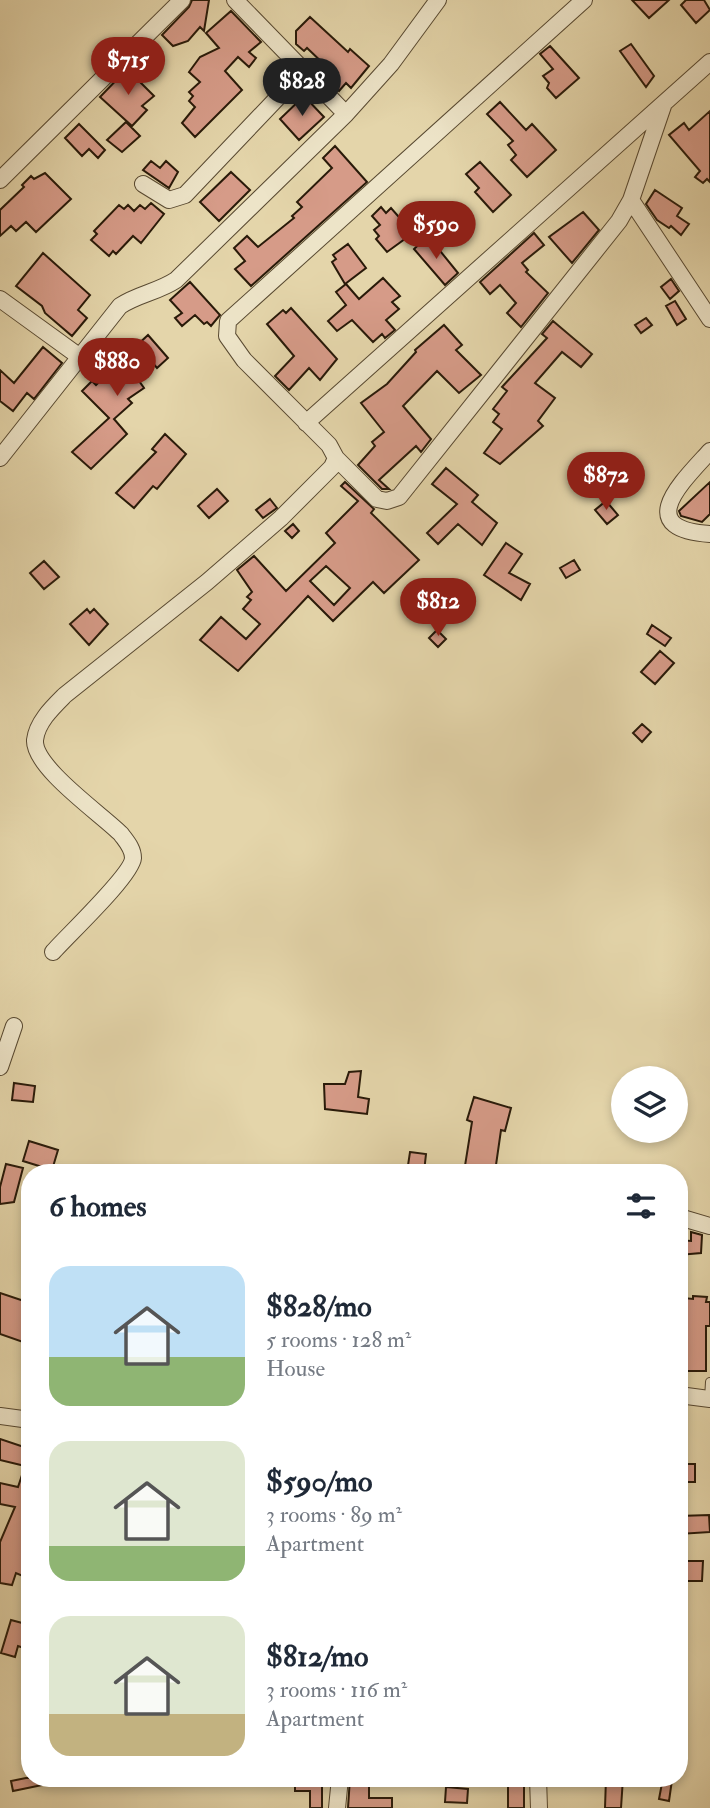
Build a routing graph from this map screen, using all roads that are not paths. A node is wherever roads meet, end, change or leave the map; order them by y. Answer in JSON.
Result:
{"nodes":[{"id":1,"x":181,"y":0,"type":"edge"},
{"id":2,"x":235,"y":0,"type":"edge"},
{"id":3,"x":438,"y":0,"type":"edge"},
{"id":4,"x":584,"y":0,"type":"edge"},
{"id":5,"x":710,"y":62,"type":"edge"},
{"id":6,"x":303,"y":71,"type":"junction"},
{"id":7,"x":664,"y":103,"type":"junction"},
{"id":8,"x":346,"y":114,"type":"junction"},
{"id":9,"x":0,"y":180,"type":"edge"},
{"id":10,"x":143,"y":184,"type":"dead end"},
{"id":11,"x":631,"y":200,"type":"junction"},
{"id":12,"x":0,"y":299,"type":"edge"},
{"id":13,"x":710,"y":319,"type":"edge"},
{"id":14,"x":80,"y":356,"type":"junction"},
{"id":15,"x":306,"y":423,"type":"junction"},
{"id":16,"x":710,"y":451,"type":"edge"},
{"id":17,"x":0,"y":458,"type":"edge"},
{"id":18,"x":336,"y":458,"type":"junction"},
{"id":19,"x":710,"y":534,"type":"edge"},
{"id":20,"x":52,"y":952,"type":"dead end"},
{"id":21,"x":14,"y":1026,"type":"dead end"},
{"id":22,"x":0,"y":1068,"type":"edge"},
{"id":23,"x":688,"y":1220,"type":"edge"},
{"id":24,"x":710,"y":1226,"type":"edge"},
{"id":25,"x":710,"y":1382,"type":"edge"},
{"id":26,"x":688,"y":1396,"type":"edge"},
{"id":27,"x":709,"y":1399,"type":"edge"},
{"id":28,"x":0,"y":1416,"type":"edge"},
{"id":29,"x":21,"y":1419,"type":"edge"},
{"id":30,"x":339,"y":1787,"type":"edge"},
{"id":31,"x":538,"y":1787,"type":"edge"},
{"id":32,"x":337,"y":1808,"type":"edge"},
{"id":33,"x":538,"y":1808,"type":"edge"}],
"edges":[{"from":1,"to":9,"type":"street"},
{"from":2,"to":6,"type":"street"},
{"from":3,"to":8,"type":"street"},
{"from":4,"to":15,"type":"street"},
{"from":5,"to":7,"type":"street"},
{"from":6,"to":8,"type":"street"},
{"from":6,"to":10,"type":"street"},
{"from":7,"to":11,"type":"street"},
{"from":7,"to":15,"type":"street"},
{"from":8,"to":14,"type":"street"},
{"from":11,"to":13,"type":"street"},
{"from":11,"to":18,"type":"street"},
{"from":12,"to":14,"type":"street"},
{"from":14,"to":17,"type":"street"},
{"from":15,"to":18,"type":"street"},
{"from":16,"to":19,"type":"street"},
{"from":18,"to":20,"type":"street"},
{"from":21,"to":22,"type":"street"},
{"from":23,"to":24,"type":"street"},
{"from":25,"to":27,"type":"lane"},
{"from":26,"to":27,"type":"street"},
{"from":28,"to":29,"type":"street"},
{"from":30,"to":32,"type":"street"},
{"from":31,"to":33,"type":"street"}]}
